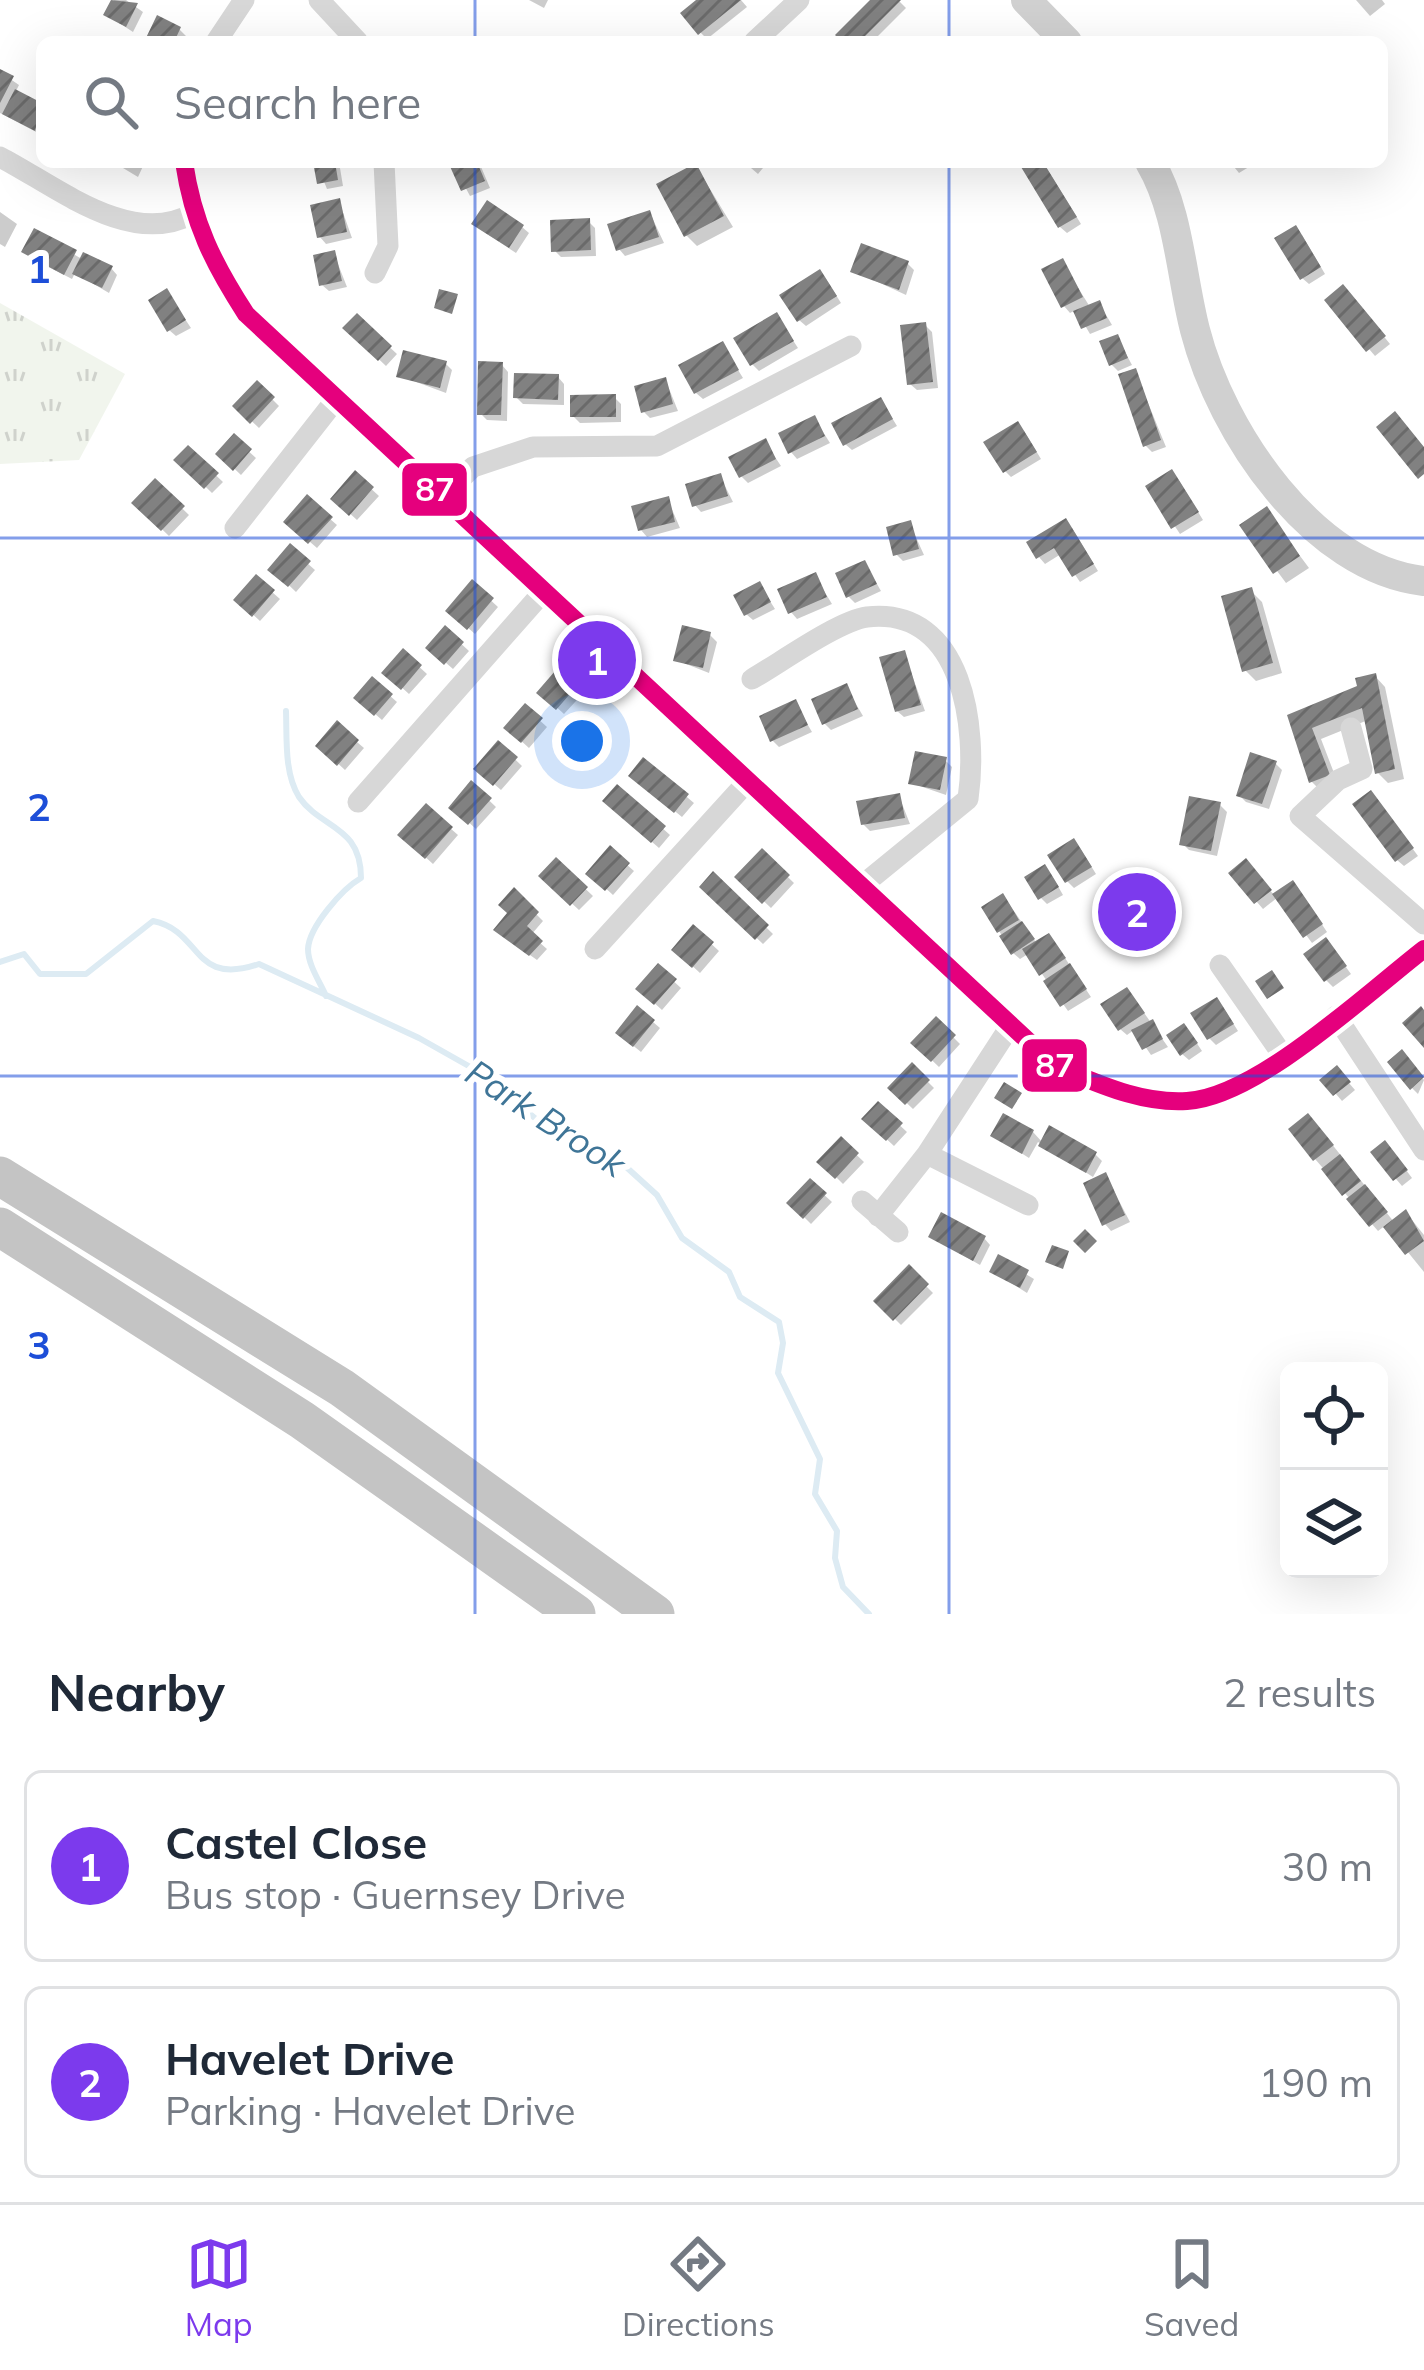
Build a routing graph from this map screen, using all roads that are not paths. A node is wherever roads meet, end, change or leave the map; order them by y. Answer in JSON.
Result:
{"nodes":[{"id":1,"x":319,"y":0,"type":"edge"},
{"id":2,"x":799,"y":0,"type":"edge"},
{"id":3,"x":1026,"y":0,"type":"edge"},
{"id":4,"x":233,"y":3,"type":"edge"},
{"id":5,"x":219,"y":36,"type":"edge"},
{"id":6,"x":352,"y":36,"type":"edge"},
{"id":7,"x":760,"y":36,"type":"edge"},
{"id":8,"x":1061,"y":36,"type":"edge"},
{"id":9,"x":0,"y":157,"type":"edge"},
{"id":10,"x":185,"y":168,"type":"edge"},
{"id":11,"x":384,"y":168,"type":"edge"},
{"id":12,"x":1152,"y":168,"type":"edge"},
{"id":13,"x":192,"y":214,"type":"junction"},
{"id":14,"x":375,"y":273,"type":"dead end"},
{"id":15,"x":851,"y":346,"type":"dead end"},
{"id":16,"x":337,"y":398,"type":"junction"},
{"id":17,"x":442,"y":497,"type":"junction"},
{"id":18,"x":235,"y":528,"type":"dead end"},
{"id":19,"x":1424,"y":581,"type":"edge"},
{"id":20,"x":543,"y":592,"type":"junction"},
{"id":21,"x":752,"y":679,"type":"dead end"},
{"id":22,"x":1352,"y":728,"type":"dead end"},
{"id":23,"x":747,"y":782,"type":"junction"},
{"id":24,"x":358,"y":802,"type":"dead end"},
{"id":25,"x":859,"y":888,"type":"junction"},
{"id":26,"x":1424,"y":924,"type":"edge"},
{"id":27,"x":595,"y":949,"type":"dead end"},
{"id":28,"x":1424,"y":949,"type":"edge"},
{"id":29,"x":1220,"y":965,"type":"dead end"},
{"id":30,"x":1336,"y":1016,"type":"junction"},
{"id":31,"x":1010,"y":1028,"type":"junction"},
{"id":32,"x":1284,"y":1057,"type":"junction"},
{"id":33,"x":1417,"y":1125,"type":"edge"},
{"id":34,"x":1424,"y":1150,"type":"edge"},
{"id":35,"x":927,"y":1154,"type":"junction"},
{"id":36,"x":0,"y":1176,"type":"edge"},
{"id":37,"x":1028,"y":1205,"type":"dead end"},
{"id":38,"x":0,"y":1228,"type":"edge"},
{"id":39,"x":898,"y":1232,"type":"dead end"},
{"id":40,"x":575,"y":1614,"type":"edge"},
{"id":41,"x":655,"y":1614,"type":"edge"}],
"edges":[{"from":1,"to":6,"type":"street"},
{"from":2,"to":7,"type":"street"},
{"from":3,"to":8,"type":"street"},
{"from":4,"to":5,"type":"street"},
{"from":9,"to":13,"type":"street"},
{"from":10,"to":13,"type":"street"},
{"from":11,"to":14,"type":"street"},
{"from":12,"to":19,"type":"street"},
{"from":13,"to":16,"type":"street"},
{"from":15,"to":17,"type":"street"},
{"from":16,"to":17,"type":"street"},
{"from":16,"to":18,"type":"street"},
{"from":17,"to":20,"type":"street"},
{"from":20,"to":23,"type":"street"},
{"from":20,"to":24,"type":"street"},
{"from":21,"to":25,"type":"street"},
{"from":22,"to":26,"type":"street"},
{"from":23,"to":25,"type":"street"},
{"from":23,"to":27,"type":"street"},
{"from":25,"to":31,"type":"street"},
{"from":28,"to":30,"type":"street"},
{"from":29,"to":32,"type":"street"},
{"from":30,"to":32,"type":"street"},
{"from":30,"to":33,"type":"street"},
{"from":31,"to":32,"type":"street"},
{"from":31,"to":35,"type":"street"},
{"from":33,"to":34,"type":"street"},
{"from":35,"to":37,"type":"street"},
{"from":35,"to":39,"type":"street"},
{"from":36,"to":41,"type":"highway"},
{"from":38,"to":40,"type":"highway"}]}
